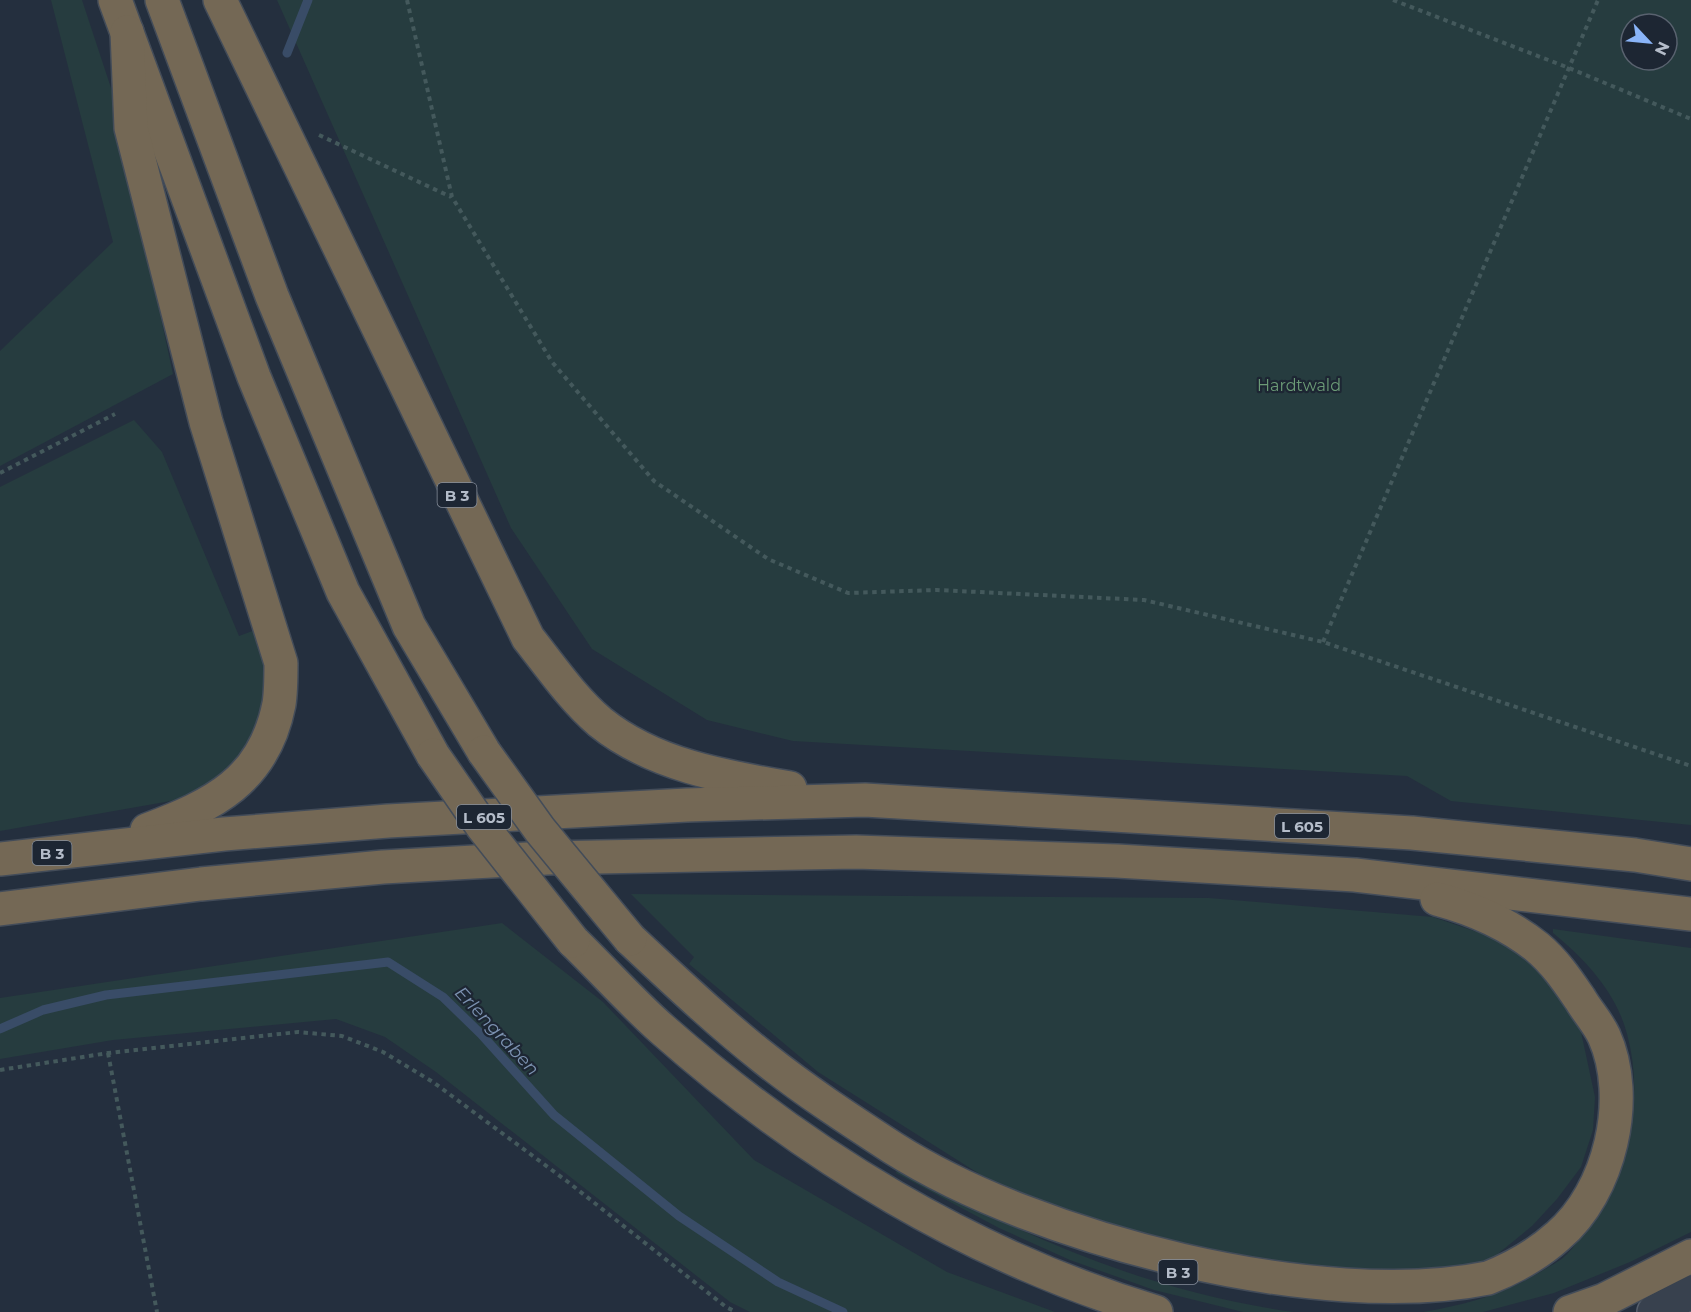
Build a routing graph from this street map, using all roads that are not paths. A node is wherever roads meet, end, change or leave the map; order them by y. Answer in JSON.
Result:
{"nodes":[{"id":1,"x":115,"y":0,"type":"edge"},
{"id":2,"x":162,"y":0,"type":"edge"},
{"id":3,"x":220,"y":0,"type":"edge"},
{"id":4,"x":127,"y":32,"type":"junction"},
{"id":5,"x":866,"y":800,"type":"junction"},
{"id":6,"x":104,"y":846,"type":"junction"},
{"id":7,"x":0,"y":859,"type":"edge"},
{"id":8,"x":1691,"y":864,"type":"edge"},
{"id":9,"x":1355,"y":874,"type":"junction"},
{"id":10,"x":0,"y":909,"type":"edge"},
{"id":11,"x":1691,"y":914,"type":"edge"},
{"id":12,"x":1691,"y":1256,"type":"edge"},
{"id":13,"x":1691,"y":1292,"type":"edge"},
{"id":14,"x":1156,"y":1312,"type":"edge"},
{"id":15,"x":1570,"y":1312,"type":"edge"},
{"id":16,"x":1654,"y":1312,"type":"edge"}],
"edges":[{"from":1,"to":4,"type":"highway","number":"B 3"},
{"from":2,"to":9,"type":"highway","number":"B 3","bridge":true},
{"from":3,"to":5,"type":"highway","number":"B 3"},
{"from":4,"to":6,"type":"highway","number":"B 3"},
{"from":4,"to":14,"type":"highway","bridge":true},
{"from":5,"to":6,"type":"highway","number":"L 605"},
{"from":5,"to":8,"type":"highway","number":"L 605"},
{"from":6,"to":7,"type":"highway","number":"B 3"},
{"from":9,"to":10,"type":"highway","number":"B 3"},
{"from":9,"to":11,"type":"highway"},
{"from":12,"to":15,"type":"highway"},
{"from":13,"to":16,"type":"lane"}]}
